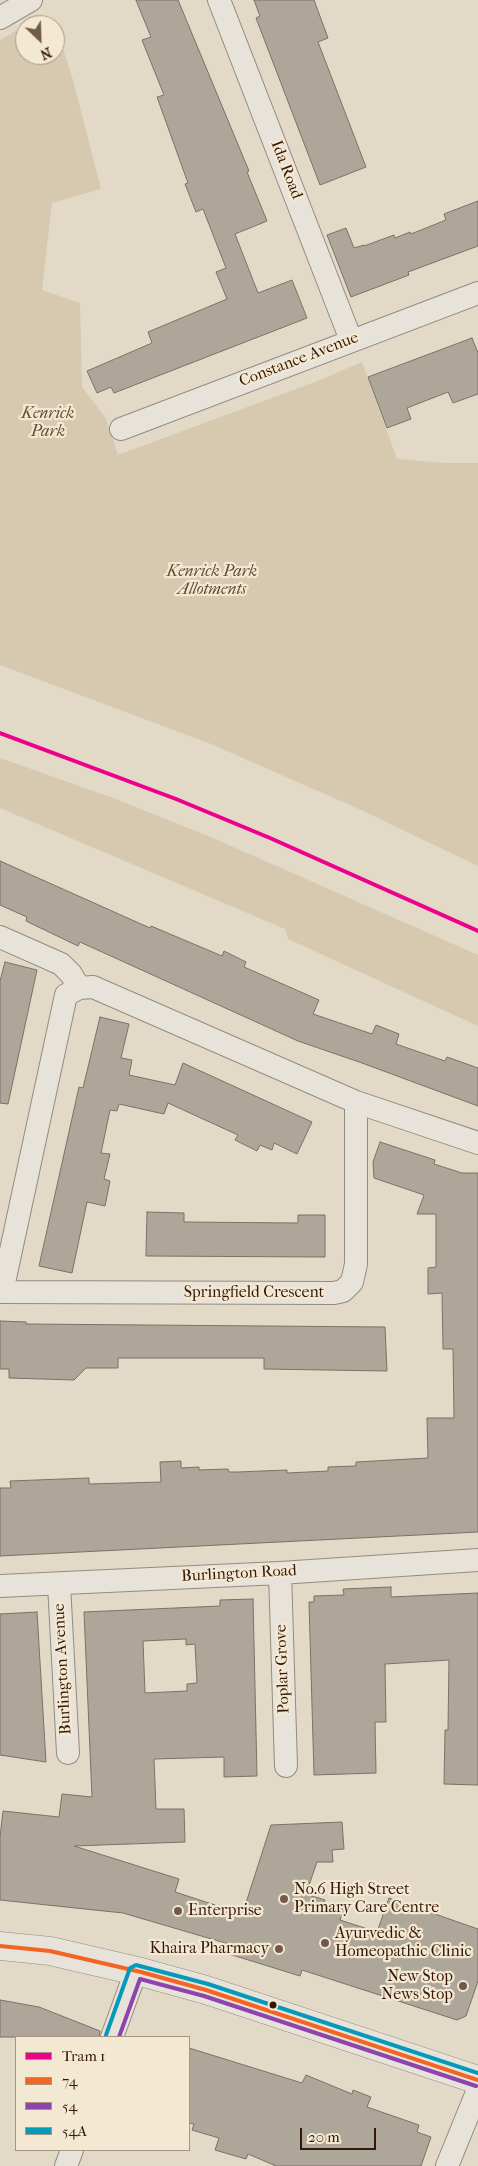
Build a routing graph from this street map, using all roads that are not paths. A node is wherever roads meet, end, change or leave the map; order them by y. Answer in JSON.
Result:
{"nodes":[{"id":1,"x":30,"y":0,"type":"edge"},
{"id":2,"x":219,"y":0,"type":"edge"},
{"id":3,"x":0,"y":18,"type":"edge"},
{"id":4,"x":478,"y":293,"type":"edge"},
{"id":5,"x":351,"y":340,"type":"junction"},
{"id":6,"x":121,"y":429,"type":"dead end"},
{"id":7,"x":0,"y":937,"type":"edge"},
{"id":8,"x":79,"y":988,"type":"junction"},
{"id":9,"x":356,"y":1102,"type":"junction"},
{"id":10,"x":478,"y":1143,"type":"edge"},
{"id":11,"x":1,"y":1292,"type":"edge"},
{"id":12,"x":478,"y":1560,"type":"edge"},
{"id":13,"x":280,"y":1573,"type":"junction"},
{"id":14,"x":59,"y":1584,"type":"junction"},
{"id":15,"x":0,"y":1586,"type":"edge"},
{"id":16,"x":68,"y":1753,"type":"dead end"},
{"id":17,"x":286,"y":1766,"type":"dead end"},
{"id":18,"x":0,"y":1946,"type":"edge"},
{"id":19,"x":136,"y":1971,"type":"junction"},
{"id":20,"x":112,"y":2036,"type":"edge"},
{"id":21,"x":478,"y":2080,"type":"edge"},
{"id":22,"x":478,"y":2090,"type":"edge"},
{"id":23,"x":72,"y":2151,"type":"edge"},
{"id":24,"x":66,"y":2166,"type":"edge"},
{"id":25,"x":447,"y":2166,"type":"edge"}],
"edges":[{"from":1,"to":3,"type":"street"},
{"from":2,"to":5,"type":"street","name":"Ida Road"},
{"from":4,"to":5,"type":"street","name":"Constance Avenue"},
{"from":5,"to":6,"type":"street","name":"Constance Avenue"},
{"from":7,"to":8,"type":"street"},
{"from":8,"to":9,"type":"street"},
{"from":8,"to":11,"type":"street","name":"Springfield Crescent"},
{"from":9,"to":10,"type":"street"},
{"from":9,"to":11,"type":"street","name":"Springfield Crescent"},
{"from":12,"to":13,"type":"street","name":"Burlington Road"},
{"from":13,"to":14,"type":"street","name":"Burlington Road"},
{"from":13,"to":17,"type":"street","name":"Poplar Grove"},
{"from":14,"to":15,"type":"street","name":"Burlington Road"},
{"from":14,"to":16,"type":"street","name":"Burlington Avenue"},
{"from":18,"to":19,"type":"street"},
{"from":19,"to":20,"type":"street"},
{"from":19,"to":21,"type":"street"},
{"from":22,"to":25,"type":"street"},
{"from":23,"to":24,"type":"street"}]}
